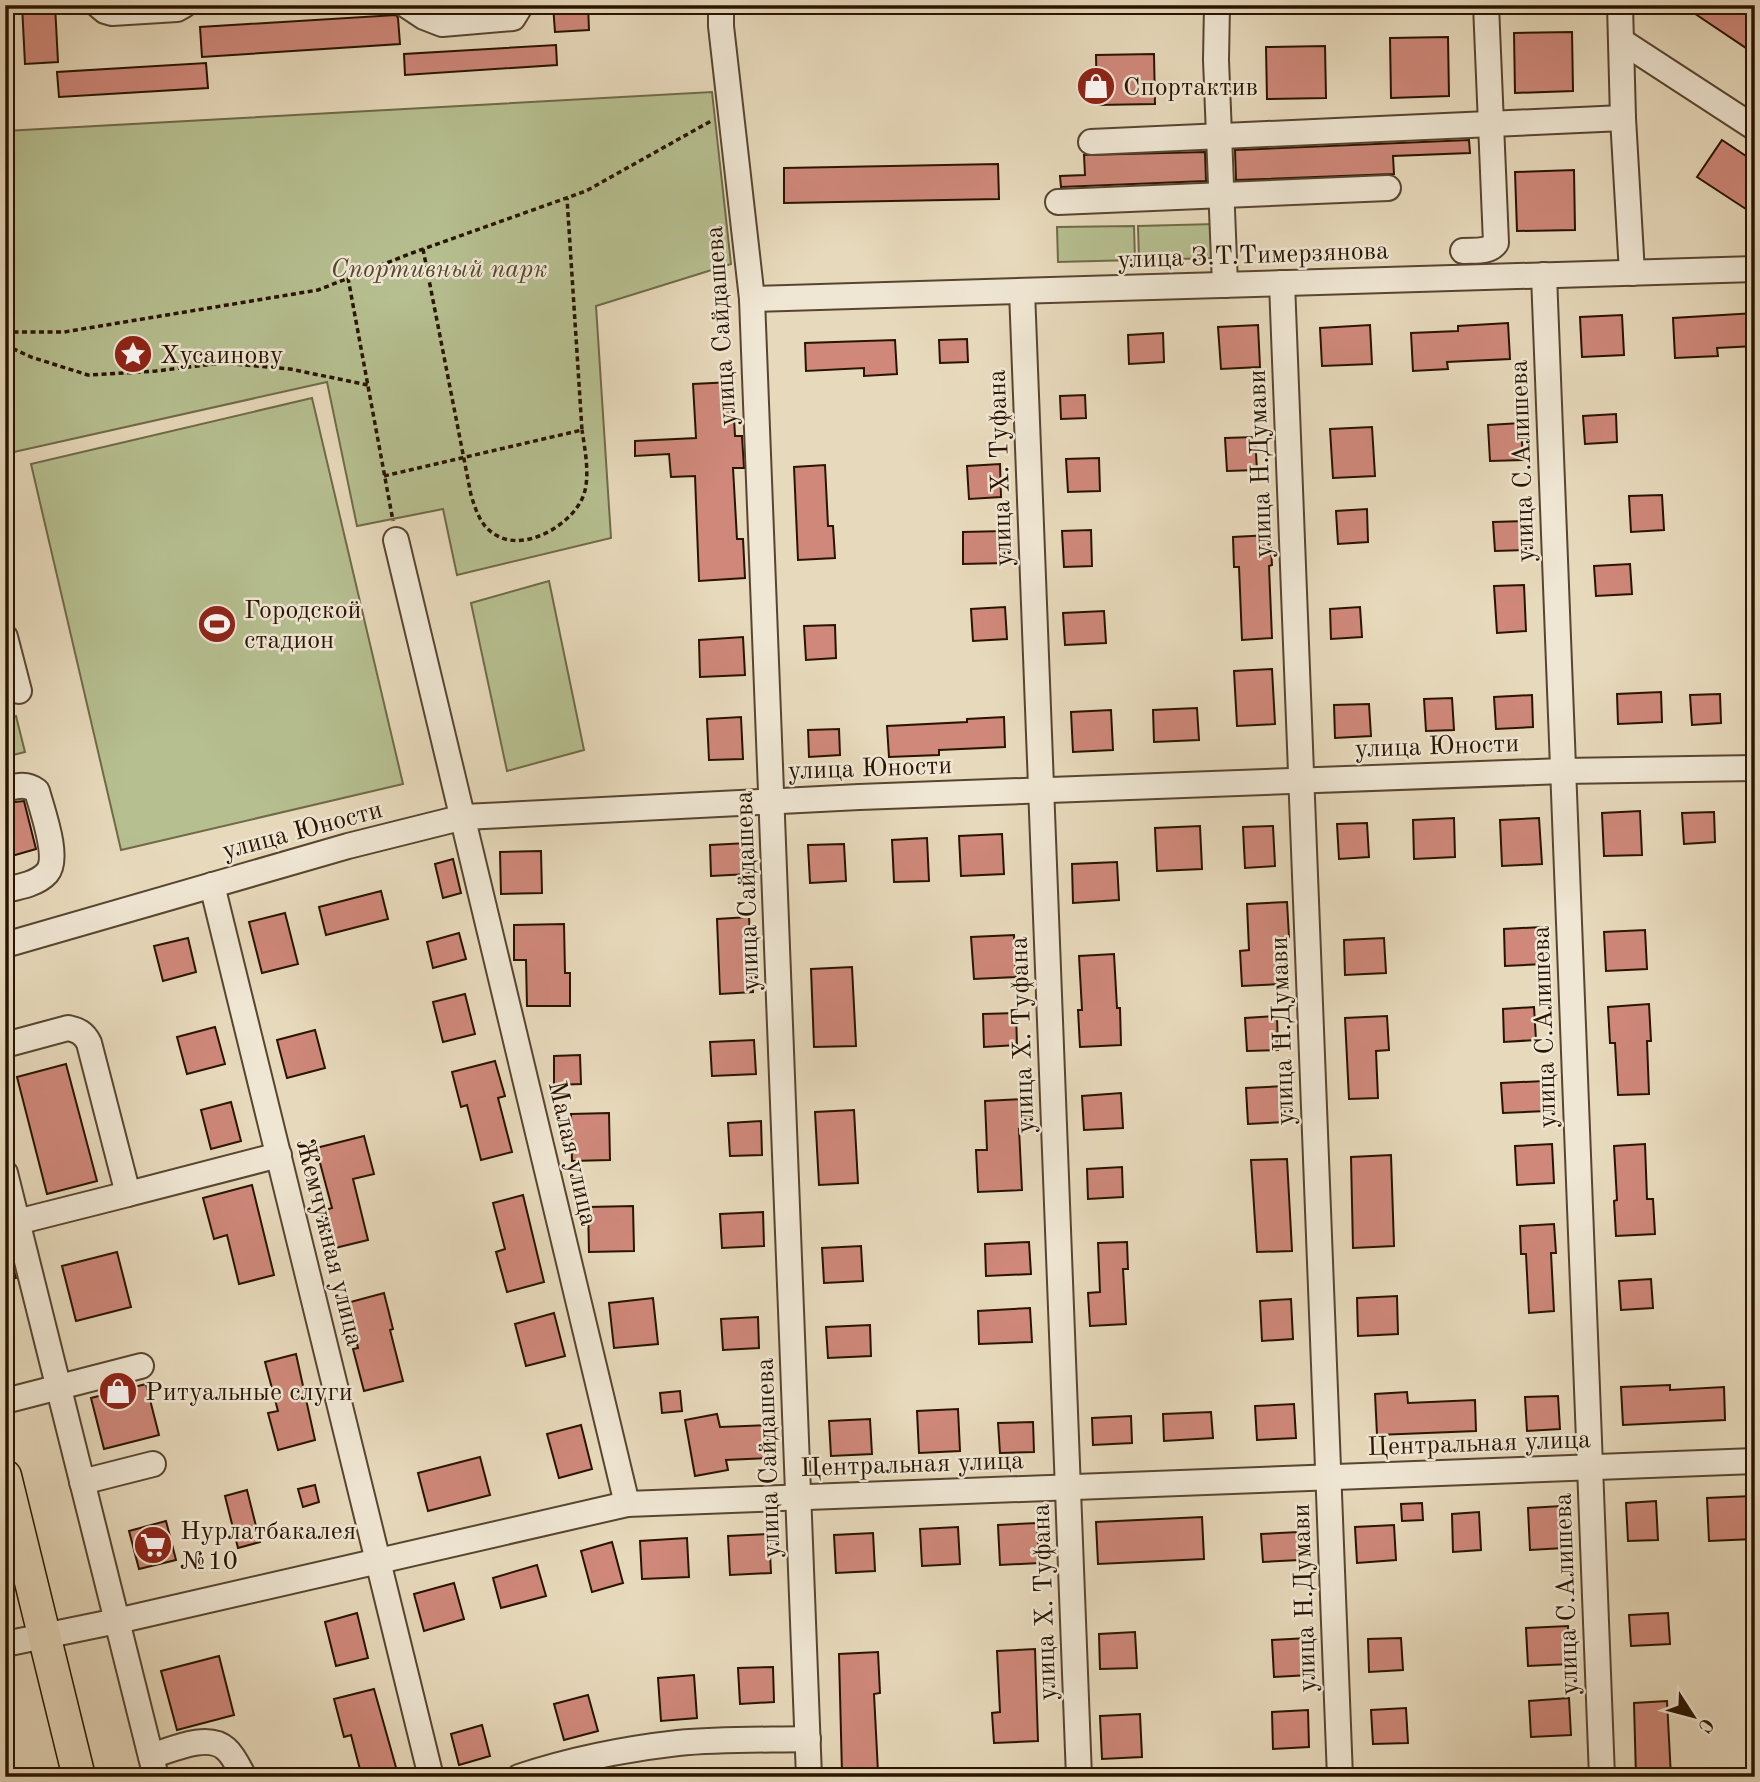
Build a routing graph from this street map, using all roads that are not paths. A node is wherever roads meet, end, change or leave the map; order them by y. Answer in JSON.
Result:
{"nodes":[{"id":1,"x":98,"y":5,"type":"edge"},
{"id":2,"x":184,"y":5,"type":"edge"},
{"id":3,"x":406,"y":5,"type":"edge"},
{"id":4,"x":521,"y":5,"type":"edge"},
{"id":5,"x":722,"y":5,"type":"edge"},
{"id":6,"x":1217,"y":5,"type":"edge"},
{"id":7,"x":1486,"y":5,"type":"edge"},
{"id":8,"x":1620,"y":5,"type":"edge"},
{"id":9,"x":1623,"y":42,"type":"junction"},
{"id":10,"x":1623,"y":118,"type":"junction"},
{"id":11,"x":1492,"y":124,"type":"junction"},
{"id":12,"x":1755,"y":128,"type":"edge"},
{"id":13,"x":1219,"y":136,"type":"junction"},
{"id":14,"x":1091,"y":142,"type":"dead end"},
{"id":15,"x":1388,"y":188,"type":"dead end"},
{"id":16,"x":1221,"y":195,"type":"junction"},
{"id":17,"x":1058,"y":202,"type":"dead end"},
{"id":18,"x":1463,"y":251,"type":"dead end"},
{"id":19,"x":1755,"y":269,"type":"edge"},
{"id":20,"x":1632,"y":273,"type":"junction"},
{"id":21,"x":1544,"y":275,"type":"junction"},
{"id":22,"x":1282,"y":283,"type":"junction"},
{"id":23,"x":1225,"y":285,"type":"junction"},
{"id":24,"x":1022,"y":291,"type":"junction"},
{"id":25,"x":752,"y":299,"type":"junction"},
{"id":26,"x":396,"y":540,"type":"road end"},
{"id":27,"x":5,"y":637,"type":"edge"},
{"id":28,"x":19,"y":691,"type":"dead end"},
{"id":29,"x":1755,"y":768,"type":"edge"},
{"id":30,"x":1563,"y":771,"type":"junction"},
{"id":31,"x":1301,"y":780,"type":"junction"},
{"id":32,"x":5,"y":789,"type":"edge"},
{"id":33,"x":1041,"y":790,"type":"junction"},
{"id":34,"x":772,"y":800,"type":"junction"},
{"id":35,"x":464,"y":817,"type":"junction"},
{"id":36,"x":212,"y":885,"type":"junction"},
{"id":37,"x":5,"y":890,"type":"edge"},
{"id":38,"x":5,"y":945,"type":"edge"},
{"id":39,"x":5,"y":1045,"type":"edge"},
{"id":40,"x":279,"y":1155,"type":"junction"},
{"id":41,"x":5,"y":1173,"type":"edge"},
{"id":42,"x":128,"y":1194,"type":"junction"},
{"id":43,"x":11,"y":1224,"type":"edge"},
{"id":44,"x":141,"y":1366,"type":"dead end"},
{"id":45,"x":59,"y":1387,"type":"junction"},
{"id":46,"x":5,"y":1401,"type":"edge"},
{"id":47,"x":1755,"y":1461,"type":"edge"},
{"id":48,"x":153,"y":1464,"type":"dead end"},
{"id":49,"x":1590,"y":1467,"type":"junction"},
{"id":50,"x":5,"y":1476,"type":"edge"},
{"id":51,"x":1328,"y":1477,"type":"junction"},
{"id":52,"x":82,"y":1482,"type":"junction"},
{"id":53,"x":1068,"y":1487,"type":"junction"},
{"id":54,"x":799,"y":1497,"type":"junction"},
{"id":55,"x":627,"y":1504,"type":"junction"},
{"id":56,"x":378,"y":1561,"type":"junction"},
{"id":57,"x":117,"y":1621,"type":"junction"},
{"id":58,"x":45,"y":1636,"type":"junction"},
{"id":59,"x":5,"y":1644,"type":"edge"},
{"id":60,"x":808,"y":1739,"type":"junction"},
{"id":61,"x":154,"y":1766,"type":"edge"},
{"id":62,"x":79,"y":1777,"type":"edge"},
{"id":63,"x":244,"y":1777,"type":"edge"},
{"id":64,"x":431,"y":1777,"type":"edge"},
{"id":65,"x":519,"y":1777,"type":"edge"},
{"id":66,"x":809,"y":1777,"type":"edge"},
{"id":67,"x":1079,"y":1777,"type":"edge"},
{"id":68,"x":1340,"y":1777,"type":"edge"},
{"id":69,"x":1602,"y":1777,"type":"edge"}],
"edges":[{"from":1,"to":2,"type":"street"},
{"from":3,"to":4,"type":"street"},
{"from":5,"to":25,"type":"street","name":"улица Сайдашева"},
{"from":6,"to":13,"type":"street"},
{"from":7,"to":11,"type":"street"},
{"from":8,"to":9,"type":"street"},
{"from":9,"to":10,"type":"street"},
{"from":9,"to":12,"type":"street"},
{"from":10,"to":11,"type":"street"},
{"from":10,"to":20,"type":"street"},
{"from":11,"to":13,"type":"street"},
{"from":11,"to":18,"type":"street"},
{"from":13,"to":14,"type":"street"},
{"from":13,"to":16,"type":"street"},
{"from":15,"to":16,"type":"street"},
{"from":16,"to":17,"type":"street"},
{"from":16,"to":23,"type":"street"},
{"from":19,"to":20,"type":"street","name":"улица З.Т.Тимерзянова"},
{"from":20,"to":21,"type":"street","name":"улица З.Т.Тимерзянова"},
{"from":21,"to":22,"type":"street","name":"улица З.Т.Тимерзянова"},
{"from":21,"to":30,"type":"street","name":"улица С.Алишева"},
{"from":22,"to":23,"type":"street","name":"улица З.Т.Тимерзянова"},
{"from":22,"to":31,"type":"street","name":"улица Н.Думави"},
{"from":23,"to":24,"type":"street","name":"улица З.Т.Тимерзянова"},
{"from":24,"to":25,"type":"street","name":"улица З.Т.Тимерзянова"},
{"from":24,"to":33,"type":"street","name":"улица Х. Туфана"},
{"from":25,"to":34,"type":"street","name":"улица Сайдашева"},
{"from":26,"to":35,"type":"street","name":"Малая улица"},
{"from":27,"to":28,"type":"street"},
{"from":29,"to":30,"type":"street","name":"улица Юности"},
{"from":30,"to":31,"type":"street","name":"улица Юности"},
{"from":30,"to":49,"type":"street","name":"улица С.Алишева"},
{"from":31,"to":33,"type":"street","name":"улица Юности"},
{"from":31,"to":51,"type":"street","name":"улица Н.Думави"},
{"from":32,"to":37,"type":"street"},
{"from":33,"to":34,"type":"street","name":"улица Юности"},
{"from":33,"to":53,"type":"street","name":"улица Х. Туфана"},
{"from":34,"to":35,"type":"street","name":"улица Юности"},
{"from":34,"to":54,"type":"street","name":"улица Сайдашева"},
{"from":35,"to":36,"type":"street","name":"улица Юности"},
{"from":35,"to":55,"type":"street","name":"Малая улица"},
{"from":36,"to":38,"type":"street","name":"улица Юности"},
{"from":36,"to":40,"type":"street","name":"Жемчужная улица"},
{"from":39,"to":42,"type":"street"},
{"from":40,"to":42,"type":"street"},
{"from":40,"to":56,"type":"street","name":"Жемчужная улица"},
{"from":41,"to":43,"type":"street"},
{"from":42,"to":43,"type":"street"},
{"from":43,"to":45,"type":"street"},
{"from":44,"to":45,"type":"street"},
{"from":45,"to":46,"type":"street"},
{"from":45,"to":52,"type":"street"},
{"from":47,"to":49,"type":"street","name":"Центральная улица"},
{"from":48,"to":52,"type":"street"},
{"from":49,"to":51,"type":"street","name":"Центральная улица"},
{"from":49,"to":69,"type":"street","name":"улица С.Алишева"},
{"from":50,"to":58,"type":"main road"},
{"from":51,"to":53,"type":"street","name":"Центральная улица"},
{"from":51,"to":68,"type":"street","name":"улица Н.Думави"},
{"from":52,"to":57,"type":"street"},
{"from":53,"to":54,"type":"street","name":"Центральная улица"},
{"from":53,"to":67,"type":"street","name":"улица Х. Туфана"},
{"from":54,"to":55,"type":"street","name":"Центральная улица"},
{"from":54,"to":60,"type":"street","name":"улица Сайдашева"},
{"from":55,"to":56,"type":"street","name":"Центральная улица"},
{"from":56,"to":57,"type":"street","name":"Центральная улица"},
{"from":56,"to":64,"type":"street","name":"Жемчужная улица"},
{"from":57,"to":58,"type":"street","name":"Центральная улица"},
{"from":57,"to":61,"type":"street"},
{"from":58,"to":59,"type":"street","name":"Центральная улица"},
{"from":58,"to":62,"type":"main road"},
{"from":60,"to":65,"type":"street"},
{"from":60,"to":66,"type":"street","name":"улица Сайдашева"},
{"from":61,"to":63,"type":"street"}]}
